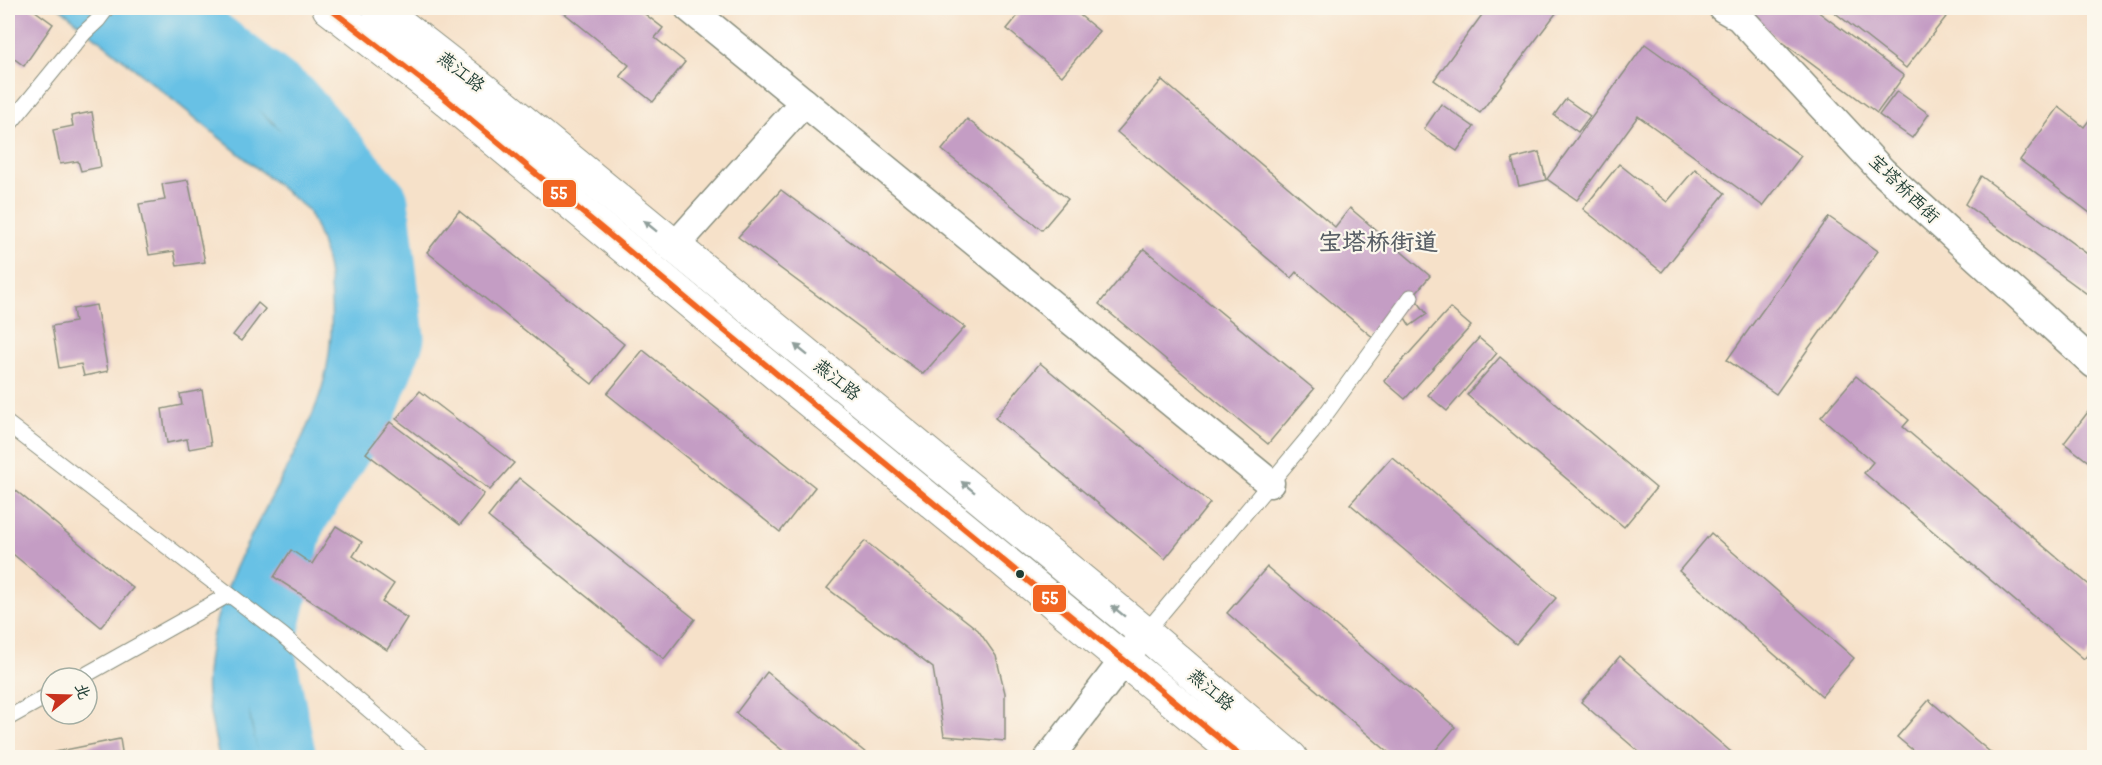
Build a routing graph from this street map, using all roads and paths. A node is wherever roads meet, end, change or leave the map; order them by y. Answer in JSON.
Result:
{"nodes":[{"id":1,"x":329,"y":8,"type":"edge"},
{"id":2,"x":379,"y":8,"type":"edge"},
{"id":3,"x":689,"y":8,"type":"edge"},
{"id":4,"x":1723,"y":8,"type":"edge"},
{"id":5,"x":103,"y":14,"type":"edge"},
{"id":6,"x":804,"y":102,"type":"junction"},
{"id":7,"x":8,"y":126,"type":"edge"},
{"id":8,"x":675,"y":246,"type":"junction"},
{"id":9,"x":1412,"y":297,"type":"dead end"},
{"id":10,"x":2094,"y":364,"type":"edge"},
{"id":11,"x":8,"y":424,"type":"edge"},
{"id":12,"x":1270,"y":483,"type":"junction"},
{"id":13,"x":228,"y":595,"type":"junction"},
{"id":14,"x":1145,"y":633,"type":"junction"},
{"id":15,"x":1125,"y":659,"type":"junction"},
{"id":16,"x":99,"y":667,"type":"edge"},
{"id":17,"x":39,"y":701,"type":"edge"},
{"id":18,"x":8,"y":718,"type":"edge"},
{"id":19,"x":425,"y":758,"type":"edge"},
{"id":20,"x":1049,"y":758,"type":"edge"},
{"id":21,"x":1243,"y":758,"type":"edge"},
{"id":22,"x":1291,"y":758,"type":"edge"}],
"edges":[{"from":1,"to":15,"type":"main road"},
{"from":8,"to":2,"type":"main road","name":"燕江路","one_way":true},
{"from":3,"to":6,"type":"street"},
{"from":4,"to":10,"type":"street","name":"宝塔桥西街"},
{"from":5,"to":7,"type":"lane"},
{"from":6,"to":8,"type":"street"},
{"from":6,"to":12,"type":"street"},
{"from":14,"to":8,"type":"main road","name":"燕江路","one_way":true},
{"from":9,"to":12,"type":"lane"},
{"from":11,"to":13,"type":"lane"},
{"from":12,"to":14,"type":"lane"},
{"from":13,"to":16,"type":"lane"},
{"from":13,"to":19,"type":"lane"},
{"from":14,"to":15,"type":"street"},
{"from":14,"to":22,"type":"main road","name":"燕江路"},
{"from":15,"to":20,"type":"street"},
{"from":15,"to":21,"type":"main road"},
{"from":17,"to":18,"type":"lane"}]}
